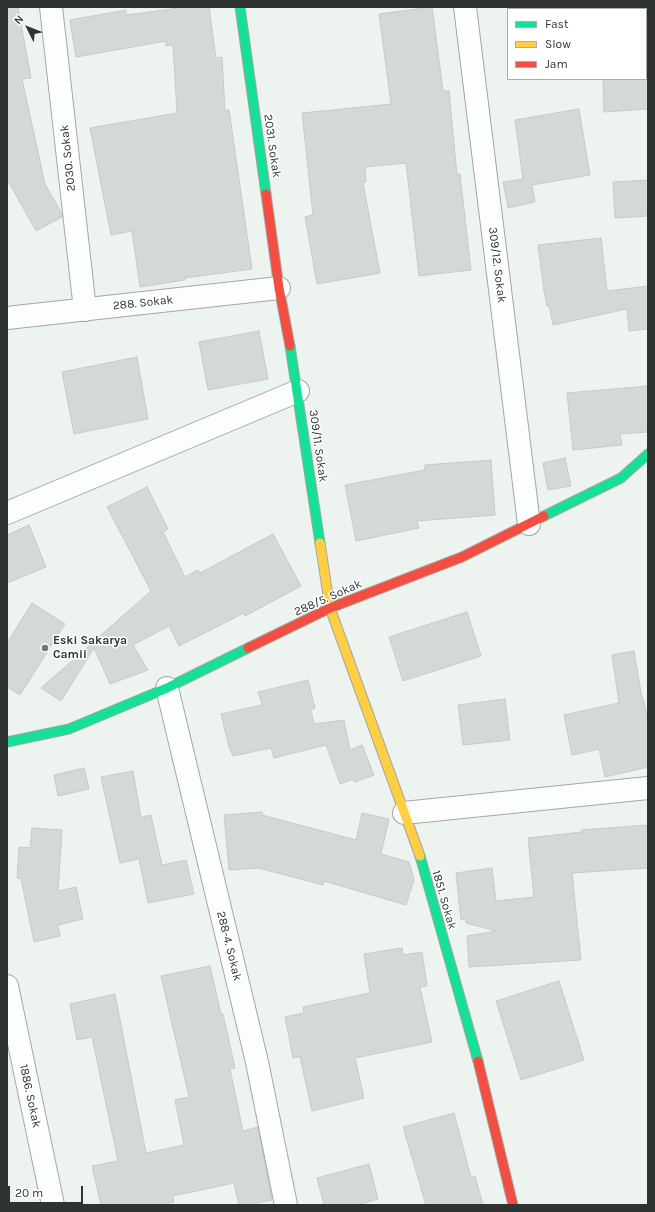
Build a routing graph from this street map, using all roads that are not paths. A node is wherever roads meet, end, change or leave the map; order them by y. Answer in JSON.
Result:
{"nodes":[{"id":1,"x":51,"y":7,"type":"edge"},
{"id":2,"x":240,"y":7,"type":"edge"},
{"id":3,"x":465,"y":7,"type":"edge"},
{"id":4,"x":279,"y":288,"type":"junction"},
{"id":5,"x":85,"y":310,"type":"junction"},
{"id":6,"x":7,"y":318,"type":"edge"},
{"id":7,"x":298,"y":391,"type":"junction"},
{"id":8,"x":648,"y":454,"type":"edge"},
{"id":9,"x":7,"y":513,"type":"edge"},
{"id":10,"x":529,"y":524,"type":"junction"},
{"id":11,"x":330,"y":608,"type":"junction"},
{"id":12,"x":167,"y":688,"type":"junction"},
{"id":13,"x":7,"y":742,"type":"edge"},
{"id":14,"x":648,"y":788,"type":"edge"},
{"id":15,"x":404,"y":813,"type":"junction"},
{"id":16,"x":7,"y":986,"type":"edge"},
{"id":17,"x":53,"y":1205,"type":"edge"},
{"id":18,"x":286,"y":1205,"type":"edge"},
{"id":19,"x":513,"y":1205,"type":"edge"}],
"edges":[{"from":1,"to":5,"type":"street","name":"2030. Sokak"},
{"from":2,"to":4,"type":"street","name":"2031. Sokak"},
{"from":3,"to":10,"type":"street","name":"309/12. Sokak"},
{"from":4,"to":5,"type":"street","name":"288. Sokak"},
{"from":4,"to":7,"type":"street","name":"309/11. Sokak"},
{"from":5,"to":6,"type":"street","name":"288. Sokak"},
{"from":7,"to":9,"type":"street"},
{"from":7,"to":11,"type":"street","name":"309/11. Sokak"},
{"from":8,"to":10,"type":"street","name":"288/5. Sokak"},
{"from":10,"to":11,"type":"street","name":"288/5. Sokak"},
{"from":11,"to":12,"type":"street","name":"288/5. Sokak"},
{"from":11,"to":15,"type":"street","name":"1851. Sokak"},
{"from":12,"to":13,"type":"street","name":"288/5. Sokak"},
{"from":12,"to":18,"type":"street","name":"288-4. Sokak"},
{"from":14,"to":15,"type":"street"},
{"from":15,"to":19,"type":"street","name":"1851. Sokak"},
{"from":16,"to":17,"type":"street","name":"1886. Sokak"}]}
